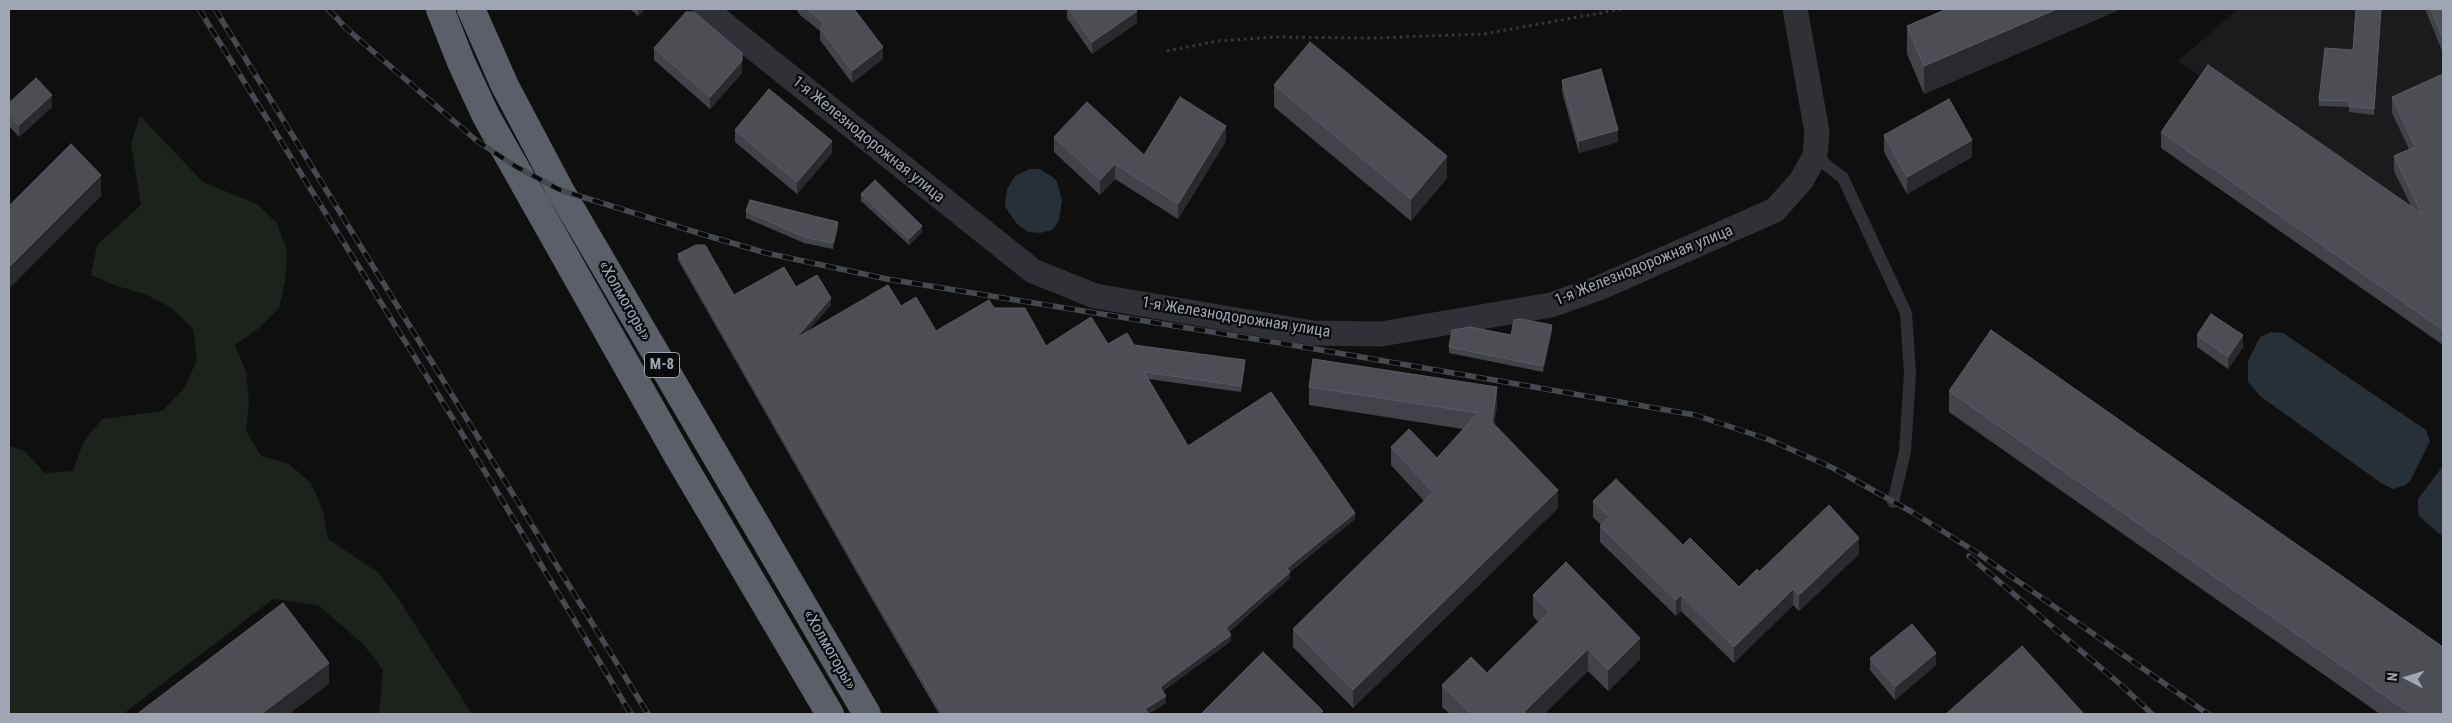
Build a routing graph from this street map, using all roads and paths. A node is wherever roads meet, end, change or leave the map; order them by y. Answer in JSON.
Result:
{"nodes":[{"id":1,"x":471,"y":9,"type":"edge"},
{"id":2,"x":705,"y":9,"type":"edge"},
{"id":3,"x":1623,"y":9,"type":"edge"},
{"id":4,"x":1795,"y":9,"type":"edge"},
{"id":5,"x":440,"y":11,"type":"edge"},
{"id":6,"x":1167,"y":51,"type":"dead end"},
{"id":7,"x":1815,"y":156,"type":"junction"},
{"id":8,"x":1893,"y":502,"type":"dead end"},
{"id":9,"x":830,"y":714,"type":"edge"},
{"id":10,"x":867,"y":714,"type":"edge"}],
"edges":[{"from":1,"to":10,"type":"highway","name":"«Холмогоры»","number":"М-8"},
{"from":2,"to":7,"type":"street","name":"1-я Железнодорожная улица"},
{"from":3,"to":6,"type":"path"},
{"from":4,"to":7,"type":"street","name":"1-я Железнодорожная улица"},
{"from":5,"to":9,"type":"highway","name":"«Холмогоры»","number":"М-8"},
{"from":7,"to":8,"type":"lane"}]}
